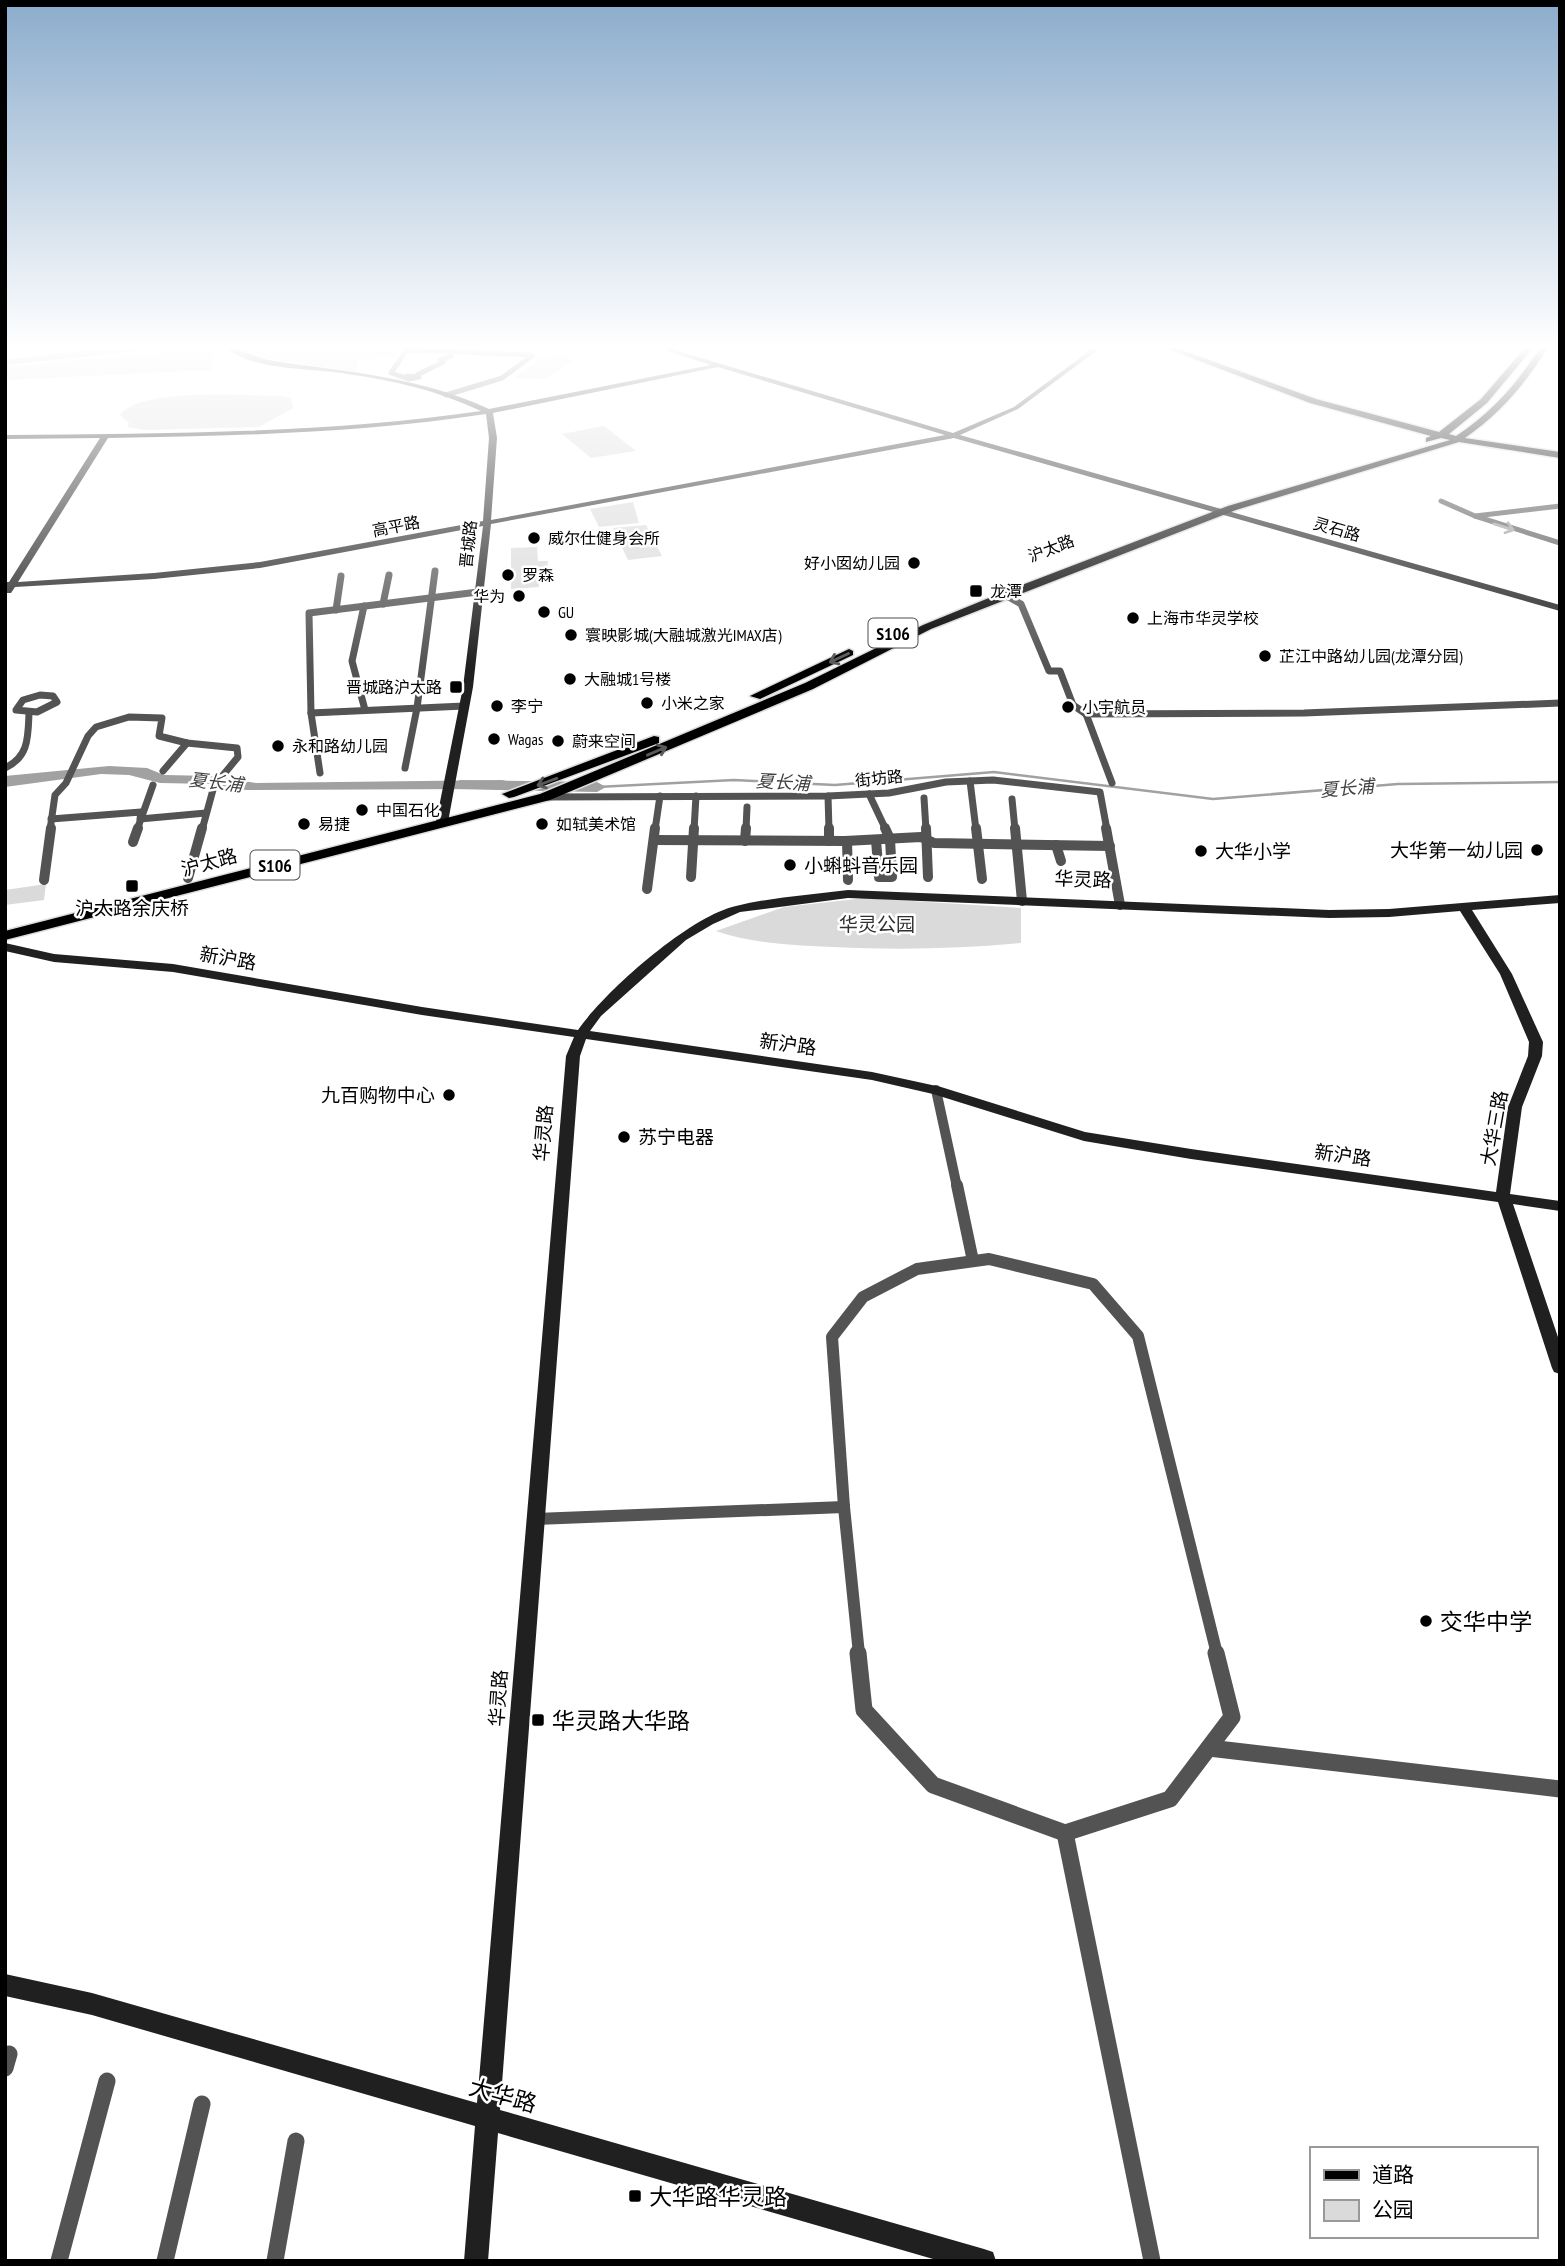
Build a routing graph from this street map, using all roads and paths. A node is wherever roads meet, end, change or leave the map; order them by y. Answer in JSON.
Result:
{"nodes":[{"id":1,"x":93,"y":455,"type":"edge"},
{"id":2,"x":493,"y":455,"type":"edge"},
{"id":3,"x":852,"y":455,"type":"edge"},
{"id":4,"x":1025,"y":455,"type":"edge"},
{"id":5,"x":1044,"y":455,"type":"edge"},
{"id":6,"x":1380,"y":455,"type":"edge"},
{"id":7,"x":1399,"y":455,"type":"edge"},
{"id":8,"x":1441,"y":501,"type":"dead end"},
{"id":9,"x":1221,"y":506,"type":"junction"},
{"id":10,"x":1560,"y":506,"type":"edge"},
{"id":11,"x":1475,"y":516,"type":"junction"},
{"id":12,"x":486,"y":523,"type":"junction"},
{"id":13,"x":1560,"y":543,"type":"edge"},
{"id":14,"x":435,"y":571,"type":"dead end"},
{"id":15,"x":388,"y":575,"type":"dead end"},
{"id":16,"x":341,"y":576,"type":"dead end"},
{"id":17,"x":8,"y":585,"type":"edge"},
{"id":18,"x":478,"y":592,"type":"junction"},
{"id":19,"x":5,"y":595,"type":"edge"},
{"id":20,"x":1005,"y":595,"type":"junction"},
{"id":21,"x":432,"y":598,"type":"junction"},
{"id":22,"x":1560,"y":601,"type":"edge"},
{"id":23,"x":383,"y":604,"type":"junction"},
{"id":24,"x":364,"y":606,"type":"junction"},
{"id":25,"x":1560,"y":608,"type":"edge"},
{"id":26,"x":336,"y":610,"type":"junction"},
{"id":27,"x":5,"y":703,"type":"edge"},
{"id":28,"x":20,"y":703,"type":"junction"},
{"id":29,"x":1560,"y":703,"type":"edge"},
{"id":30,"x":464,"y":706,"type":"junction"},
{"id":31,"x":417,"y":708,"type":"junction"},
{"id":32,"x":365,"y":710,"type":"junction"},
{"id":33,"x":29,"y":713,"type":"junction"},
{"id":34,"x":311,"y":713,"type":"junction"},
{"id":35,"x":1086,"y":714,"type":"junction"},
{"id":36,"x":187,"y":743,"type":"junction"},
{"id":37,"x":5,"y":768,"type":"edge"},
{"id":38,"x":405,"y":768,"type":"dead end"},
{"id":39,"x":163,"y":771,"type":"dead end"},
{"id":40,"x":320,"y":773,"type":"dead end"},
{"id":41,"x":970,"y":781,"type":"junction"},
{"id":42,"x":1112,"y":783,"type":"dead end"},
{"id":43,"x":153,"y":785,"type":"dead end"},
{"id":44,"x":791,"y":794,"type":"junction"},
{"id":45,"x":869,"y":794,"type":"junction"},
{"id":46,"x":628,"y":795,"type":"junction"},
{"id":47,"x":660,"y":796,"type":"junction"},
{"id":48,"x":696,"y":796,"type":"junction"},
{"id":49,"x":828,"y":796,"type":"junction"},
{"id":50,"x":545,"y":797,"type":"junction"},
{"id":51,"x":924,"y":798,"type":"dead end"},
{"id":52,"x":1012,"y":799,"type":"dead end"},
{"id":53,"x":747,"y":807,"type":"dead end"},
{"id":54,"x":206,"y":813,"type":"junction"},
{"id":55,"x":141,"y":816,"type":"junction"},
{"id":56,"x":444,"y":817,"type":"junction"},
{"id":57,"x":51,"y":819,"type":"junction"},
{"id":58,"x":890,"y":839,"type":"junction"},
{"id":59,"x":926,"y":839,"type":"junction"},
{"id":60,"x":654,"y":840,"type":"junction"},
{"id":61,"x":694,"y":840,"type":"junction"},
{"id":62,"x":876,"y":840,"type":"junction"},
{"id":63,"x":745,"y":841,"type":"junction"},
{"id":64,"x":829,"y":841,"type":"junction"},
{"id":65,"x":847,"y":841,"type":"junction"},
{"id":66,"x":134,"y":842,"type":"dead end"},
{"id":67,"x":977,"y":844,"type":"junction"},
{"id":68,"x":1017,"y":844,"type":"junction"},
{"id":69,"x":1056,"y":845,"type":"junction"},
{"id":70,"x":1110,"y":846,"type":"junction"},
{"id":71,"x":1060,"y":860,"type":"dead end"},
{"id":72,"x":691,"y":877,"type":"dead end"},
{"id":73,"x":928,"y":877,"type":"dead end"},
{"id":74,"x":188,"y":878,"type":"junction"},
{"id":75,"x":982,"y":879,"type":"dead end"},
{"id":76,"x":44,"y":880,"type":"dead end"},
{"id":77,"x":848,"y":880,"type":"dead end"},
{"id":78,"x":648,"y":889,"type":"dead end"},
{"id":79,"x":1560,"y":899,"type":"edge"},
{"id":80,"x":1022,"y":901,"type":"junction"},
{"id":81,"x":1120,"y":905,"type":"junction"},
{"id":82,"x":1464,"y":907,"type":"junction"},
{"id":83,"x":5,"y":924,"type":"edge"},
{"id":84,"x":5,"y":936,"type":"edge"},
{"id":85,"x":5,"y":947,"type":"edge"},
{"id":86,"x":582,"y":1033,"type":"junction"},
{"id":87,"x":936,"y":1090,"type":"junction"},
{"id":88,"x":1503,"y":1195,"type":"junction"},
{"id":89,"x":1560,"y":1206,"type":"edge"},
{"id":90,"x":973,"y":1261,"type":"junction"},
{"id":91,"x":1560,"y":1368,"type":"edge"},
{"id":92,"x":844,"y":1507,"type":"junction"},
{"id":93,"x":536,"y":1519,"type":"junction"},
{"id":94,"x":1209,"y":1748,"type":"junction"},
{"id":95,"x":1560,"y":1789,"type":"edge"},
{"id":96,"x":1065,"y":1833,"type":"junction"},
{"id":97,"x":5,"y":1985,"type":"edge"},
{"id":98,"x":107,"y":2081,"type":"dead end"},
{"id":99,"x":202,"y":2104,"type":"dead end"},
{"id":100,"x":488,"y":2118,"type":"junction"},
{"id":101,"x":296,"y":2141,"type":"dead end"},
{"id":102,"x":59,"y":2261,"type":"edge"},
{"id":103,"x":165,"y":2261,"type":"edge"},
{"id":104,"x":275,"y":2261,"type":"edge"},
{"id":105,"x":476,"y":2261,"type":"edge"},
{"id":106,"x":984,"y":2261,"type":"edge"},
{"id":107,"x":1152,"y":2261,"type":"edge"}],
"edges":[{"from":1,"to":17,"type":"street"},
{"from":2,"to":12,"type":"street","name":"晋城路"},
{"from":3,"to":12,"type":"street","name":"高平路"},
{"from":4,"to":9,"type":"street","name":"灵石路"},
{"from":5,"to":9,"type":"street","name":"灵石路"},
{"from":6,"to":9,"type":"main road","name":"沪太路","number":"S106"},
{"from":7,"to":9,"type":"main road","name":"沪太路","number":"S106"},
{"from":8,"to":11,"type":"street"},
{"from":9,"to":20,"type":"main road","name":"沪太路","number":"S106"},
{"from":9,"to":22,"type":"street","name":"灵石路"},
{"from":9,"to":25,"type":"street","name":"灵石路"},
{"from":9,"to":56,"type":"main road","name":"沪太路","number":"S106","one_way":true},
{"from":10,"to":11,"type":"street"},
{"from":11,"to":13,"type":"street","one_way":true},
{"from":12,"to":17,"type":"street","name":"高平路"},
{"from":12,"to":18,"type":"street","name":"晋城路"},
{"from":14,"to":21,"type":"street"},
{"from":15,"to":23,"type":"street"},
{"from":16,"to":26,"type":"street"},
{"from":17,"to":19,"type":"street"},
{"from":18,"to":21,"type":"street"},
{"from":18,"to":30,"type":"street","name":"晋城路"},
{"from":20,"to":35,"type":"street"},
{"from":50,"to":20,"type":"main road","name":"沪太路","number":"S106","one_way":true},
{"from":21,"to":23,"type":"street"},
{"from":21,"to":31,"type":"street"},
{"from":23,"to":24,"type":"street"},
{"from":24,"to":26,"type":"street"},
{"from":24,"to":32,"type":"street"},
{"from":26,"to":34,"type":"street"},
{"from":27,"to":28,"type":"street"},
{"from":28,"to":33,"type":"street"},
{"from":28,"to":33,"type":"street"},
{"from":29,"to":35,"type":"street"},
{"from":30,"to":31,"type":"street"},
{"from":30,"to":56,"type":"street","name":"晋城路"},
{"from":31,"to":32,"type":"street"},
{"from":31,"to":38,"type":"street"},
{"from":32,"to":34,"type":"street"},
{"from":33,"to":37,"type":"street"},
{"from":34,"to":40,"type":"street"},
{"from":35,"to":42,"type":"street"},
{"from":36,"to":39,"type":"street"},
{"from":36,"to":54,"type":"street"},
{"from":36,"to":57,"type":"street"},
{"from":41,"to":45,"type":"street","name":"街坊路"},
{"from":41,"to":67,"type":"street"},
{"from":41,"to":70,"type":"street","name":"街坊路"},
{"from":43,"to":55,"type":"street"},
{"from":44,"to":46,"type":"street"},
{"from":44,"to":48,"type":"street","name":"街坊路"},
{"from":44,"to":49,"type":"street","name":"街坊路"},
{"from":45,"to":49,"type":"street","name":"街坊路"},
{"from":45,"to":58,"type":"street"},
{"from":46,"to":47,"type":"street","name":"街坊路"},
{"from":46,"to":50,"type":"street","name":"街坊路"},
{"from":47,"to":48,"type":"street","name":"街坊路"},
{"from":47,"to":60,"type":"street"},
{"from":48,"to":61,"type":"street"},
{"from":49,"to":64,"type":"street"},
{"from":50,"to":56,"type":"main road","name":"沪太路","number":"S106"},
{"from":51,"to":59,"type":"street"},
{"from":52,"to":68,"type":"street"},
{"from":53,"to":63,"type":"street"},
{"from":54,"to":55,"type":"street"},
{"from":54,"to":74,"type":"street"},
{"from":55,"to":57,"type":"street"},
{"from":55,"to":66,"type":"street"},
{"from":56,"to":74,"type":"main road","name":"沪太路","number":"S106"},
{"from":56,"to":84,"type":"main road","name":"沪太路","number":"S106"},
{"from":57,"to":76,"type":"street"},
{"from":58,"to":59,"type":"street"},
{"from":58,"to":62,"type":"street"},
{"from":58,"to":62,"type":"street"},
{"from":59,"to":67,"type":"street"},
{"from":59,"to":73,"type":"street"},
{"from":60,"to":61,"type":"street"},
{"from":60,"to":78,"type":"street"},
{"from":61,"to":63,"type":"street"},
{"from":61,"to":72,"type":"street"},
{"from":62,"to":65,"type":"street"},
{"from":63,"to":64,"type":"street"},
{"from":64,"to":65,"type":"street"},
{"from":65,"to":77,"type":"street"},
{"from":67,"to":68,"type":"street"},
{"from":67,"to":75,"type":"street"},
{"from":68,"to":69,"type":"street"},
{"from":68,"to":80,"type":"street"},
{"from":69,"to":70,"type":"street"},
{"from":69,"to":71,"type":"street"},
{"from":70,"to":81,"type":"street","name":"街坊路"},
{"from":74,"to":83,"type":"main road","name":"沪太路","number":"S106"},
{"from":79,"to":82,"type":"street","name":"华灵路"},
{"from":80,"to":81,"type":"street","name":"华灵路"},
{"from":80,"to":86,"type":"street","name":"华灵路"},
{"from":81,"to":82,"type":"street","name":"华灵路"},
{"from":82,"to":88,"type":"street","name":"大华三路"},
{"from":85,"to":86,"type":"street","name":"新沪路"},
{"from":86,"to":87,"type":"street","name":"新沪路"},
{"from":86,"to":93,"type":"street","name":"华灵路"},
{"from":87,"to":88,"type":"street","name":"新沪路"},
{"from":87,"to":90,"type":"street"},
{"from":88,"to":89,"type":"street","name":"新沪路"},
{"from":88,"to":91,"type":"street","name":"大华三路"},
{"from":90,"to":92,"type":"street"},
{"from":90,"to":94,"type":"street"},
{"from":92,"to":93,"type":"street"},
{"from":92,"to":96,"type":"street"},
{"from":93,"to":100,"type":"street","name":"华灵路"},
{"from":94,"to":95,"type":"street"},
{"from":94,"to":96,"type":"street"},
{"from":96,"to":107,"type":"street"},
{"from":97,"to":100,"type":"street","name":"大华路"},
{"from":98,"to":102,"type":"street"},
{"from":99,"to":103,"type":"street"},
{"from":100,"to":105,"type":"street","name":"华灵路"},
{"from":100,"to":106,"type":"street","name":"大华路"},
{"from":101,"to":104,"type":"street"}]}
